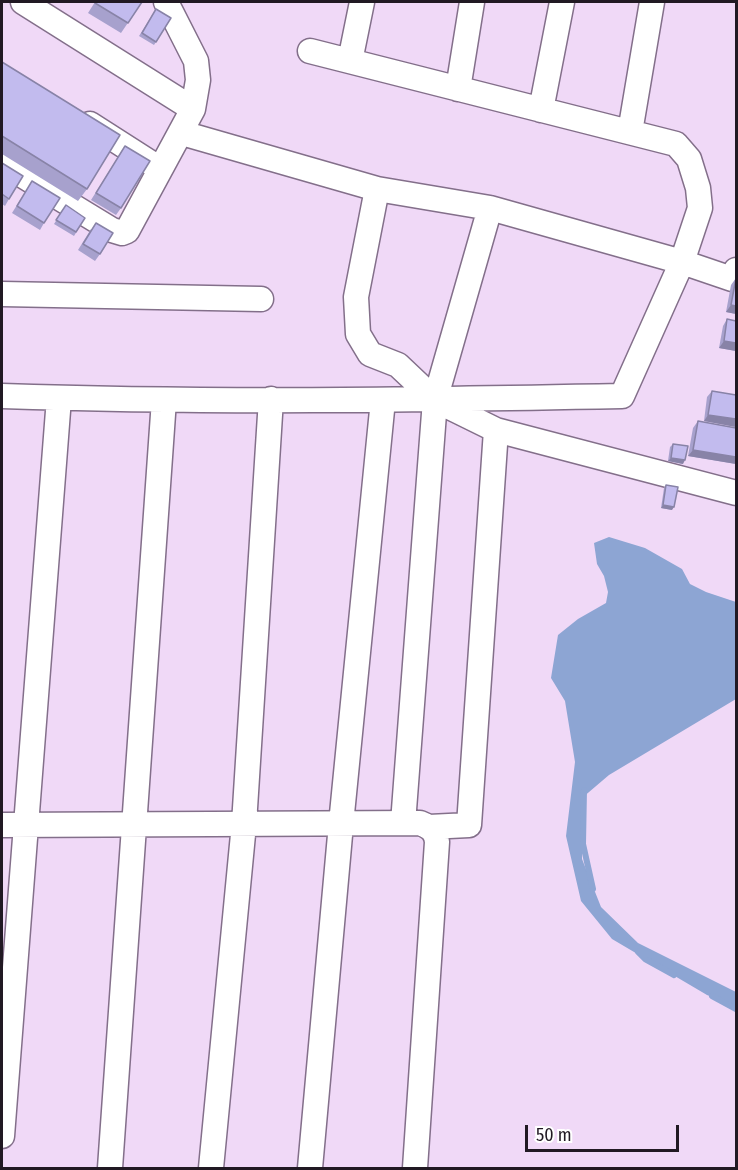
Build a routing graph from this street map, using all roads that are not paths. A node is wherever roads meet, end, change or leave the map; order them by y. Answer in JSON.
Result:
{"nodes":[{"id":1,"x":23,"y":2,"type":"edge"},
{"id":2,"x":166,"y":2,"type":"edge"},
{"id":3,"x":362,"y":2,"type":"edge"},
{"id":4,"x":472,"y":2,"type":"edge"},
{"id":5,"x":562,"y":2,"type":"edge"},
{"id":6,"x":652,"y":2,"type":"edge"},
{"id":7,"x":310,"y":51,"type":"dead end"},
{"id":8,"x":351,"y":62,"type":"junction"},
{"id":9,"x":458,"y":89,"type":"junction"},
{"id":10,"x":194,"y":109,"type":"junction"},
{"id":11,"x":542,"y":110,"type":"junction"},
{"id":12,"x":71,"y":112,"type":"edge"},
{"id":13,"x":630,"y":132,"type":"junction"},
{"id":14,"x":182,"y":133,"type":"junction"},
{"id":15,"x":2,"y":163,"type":"edge"},
{"id":16,"x":160,"y":169,"type":"junction"},
{"id":17,"x":377,"y":189,"type":"junction"},
{"id":18,"x":490,"y":208,"type":"junction"},
{"id":19,"x":682,"y":262,"type":"junction"},
{"id":20,"x":736,"y":270,"type":"edge"},
{"id":21,"x":2,"y":294,"type":"edge"},
{"id":22,"x":261,"y":299,"type":"dead end"},
{"id":23,"x":2,"y":396,"type":"edge"},
{"id":24,"x":59,"y":398,"type":"junction"},
{"id":25,"x":271,"y":399,"type":"junction"},
{"id":26,"x":164,"y":400,"type":"junction"},
{"id":27,"x":384,"y":400,"type":"junction"},
{"id":28,"x":435,"y":400,"type":"junction"},
{"id":29,"x":496,"y":430,"type":"junction"},
{"id":30,"x":736,"y":493,"type":"edge"},
{"id":31,"x":134,"y":824,"type":"junction"},
{"id":32,"x":244,"y":824,"type":"junction"},
{"id":33,"x":341,"y":824,"type":"junction"},
{"id":34,"x":403,"y":824,"type":"junction"},
{"id":35,"x":2,"y":825,"type":"edge"},
{"id":36,"x":25,"y":825,"type":"junction"},
{"id":37,"x":429,"y":826,"type":"junction"},
{"id":38,"x":2,"y":1136,"type":"edge"},
{"id":39,"x":110,"y":1168,"type":"edge"},
{"id":40,"x":211,"y":1168,"type":"edge"},
{"id":41,"x":310,"y":1168,"type":"edge"},
{"id":42,"x":415,"y":1168,"type":"edge"}],
"edges":[{"from":1,"to":10,"type":"street"},
{"from":2,"to":10,"type":"street"},
{"from":3,"to":8,"type":"street"},
{"from":4,"to":9,"type":"street"},
{"from":5,"to":11,"type":"street"},
{"from":6,"to":13,"type":"street"},
{"from":7,"to":8,"type":"street"},
{"from":8,"to":9,"type":"street"},
{"from":9,"to":11,"type":"street"},
{"from":10,"to":14,"type":"street"},
{"from":11,"to":13,"type":"street"},
{"from":12,"to":16,"type":"street"},
{"from":13,"to":19,"type":"street"},
{"from":14,"to":16,"type":"street"},
{"from":14,"to":17,"type":"street"},
{"from":15,"to":16,"type":"street"},
{"from":17,"to":18,"type":"street"},
{"from":17,"to":28,"type":"street"},
{"from":18,"to":19,"type":"street"},
{"from":18,"to":28,"type":"street"},
{"from":19,"to":20,"type":"street"},
{"from":19,"to":28,"type":"street"},
{"from":21,"to":22,"type":"street"},
{"from":23,"to":24,"type":"street"},
{"from":24,"to":26,"type":"street"},
{"from":24,"to":36,"type":"street"},
{"from":25,"to":26,"type":"street"},
{"from":25,"to":27,"type":"street"},
{"from":25,"to":32,"type":"street"},
{"from":26,"to":31,"type":"street"},
{"from":27,"to":28,"type":"street"},
{"from":27,"to":33,"type":"street"},
{"from":28,"to":29,"type":"street"},
{"from":28,"to":34,"type":"street"},
{"from":29,"to":30,"type":"street"},
{"from":29,"to":37,"type":"street"},
{"from":31,"to":32,"type":"street"},
{"from":31,"to":36,"type":"street"},
{"from":31,"to":39,"type":"street"},
{"from":32,"to":33,"type":"street"},
{"from":32,"to":40,"type":"street"},
{"from":33,"to":34,"type":"street"},
{"from":33,"to":41,"type":"street"},
{"from":34,"to":37,"type":"street"},
{"from":35,"to":36,"type":"street"},
{"from":36,"to":38,"type":"street"},
{"from":37,"to":42,"type":"street"}]}
